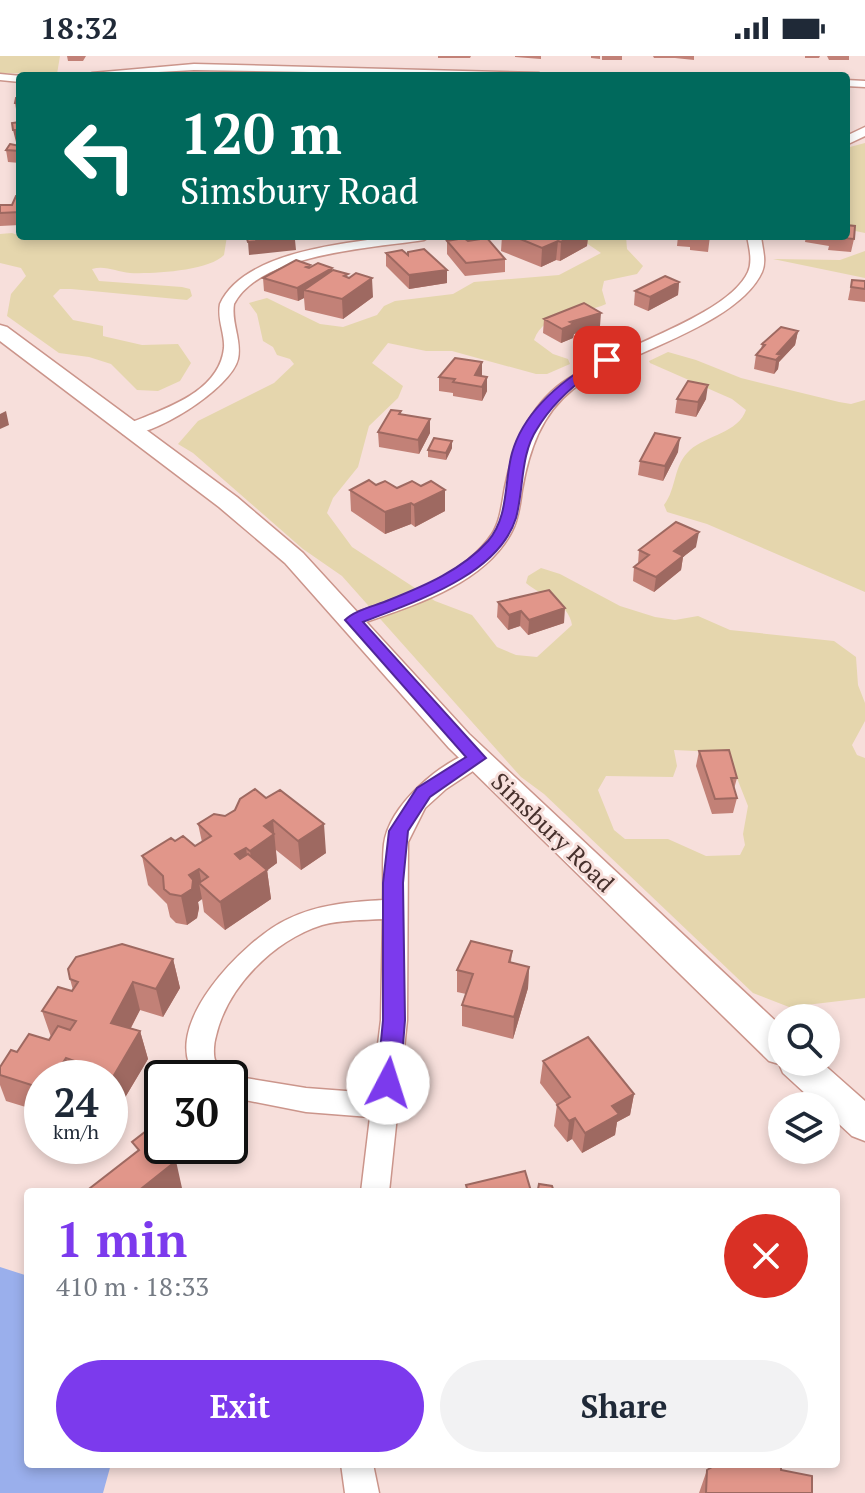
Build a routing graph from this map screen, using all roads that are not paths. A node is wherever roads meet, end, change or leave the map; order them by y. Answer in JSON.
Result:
{"nodes":[{"id":1,"x":137,"y":72,"type":"edge"},
{"id":2,"x":386,"y":72,"type":"edge"},
{"id":3,"x":373,"y":240,"type":"edge"},
{"id":4,"x":754,"y":240,"type":"edge"},
{"id":5,"x":347,"y":242,"type":"edge"},
{"id":6,"x":0,"y":331,"type":"edge"},
{"id":7,"x":129,"y":430,"type":"junction"},
{"id":8,"x":353,"y":620,"type":"junction"},
{"id":9,"x":477,"y":758,"type":"junction"},
{"id":10,"x":394,"y":909,"type":"junction"},
{"id":11,"x":768,"y":1037,"type":"edge"},
{"id":12,"x":202,"y":1060,"type":"edge"},
{"id":13,"x":812,"y":1076,"type":"edge"},
{"id":14,"x":248,"y":1089,"type":"edge"},
{"id":15,"x":385,"y":1106,"type":"junction"},
{"id":16,"x":865,"y":1124,"type":"edge"},
{"id":17,"x":375,"y":1188,"type":"edge"},
{"id":18,"x":358,"y":1468,"type":"edge"},
{"id":19,"x":362,"y":1493,"type":"edge"}],
"edges":[{"from":1,"to":2,"type":"street"},
{"from":3,"to":5,"type":"street"},
{"from":4,"to":8,"type":"street"},
{"from":5,"to":7,"type":"street"},
{"from":6,"to":7,"type":"main road","name":"Simsbury Road"},
{"from":7,"to":8,"type":"main road","name":"Simsbury Road"},
{"from":8,"to":9,"type":"main road","name":"Simsbury Road"},
{"from":9,"to":10,"type":"street"},
{"from":9,"to":11,"type":"main road","name":"Simsbury Road"},
{"from":10,"to":12,"type":"street"},
{"from":10,"to":15,"type":"street"},
{"from":13,"to":16,"type":"main road"},
{"from":14,"to":15,"type":"street"},
{"from":15,"to":17,"type":"street"},
{"from":18,"to":19,"type":"street"}]}
